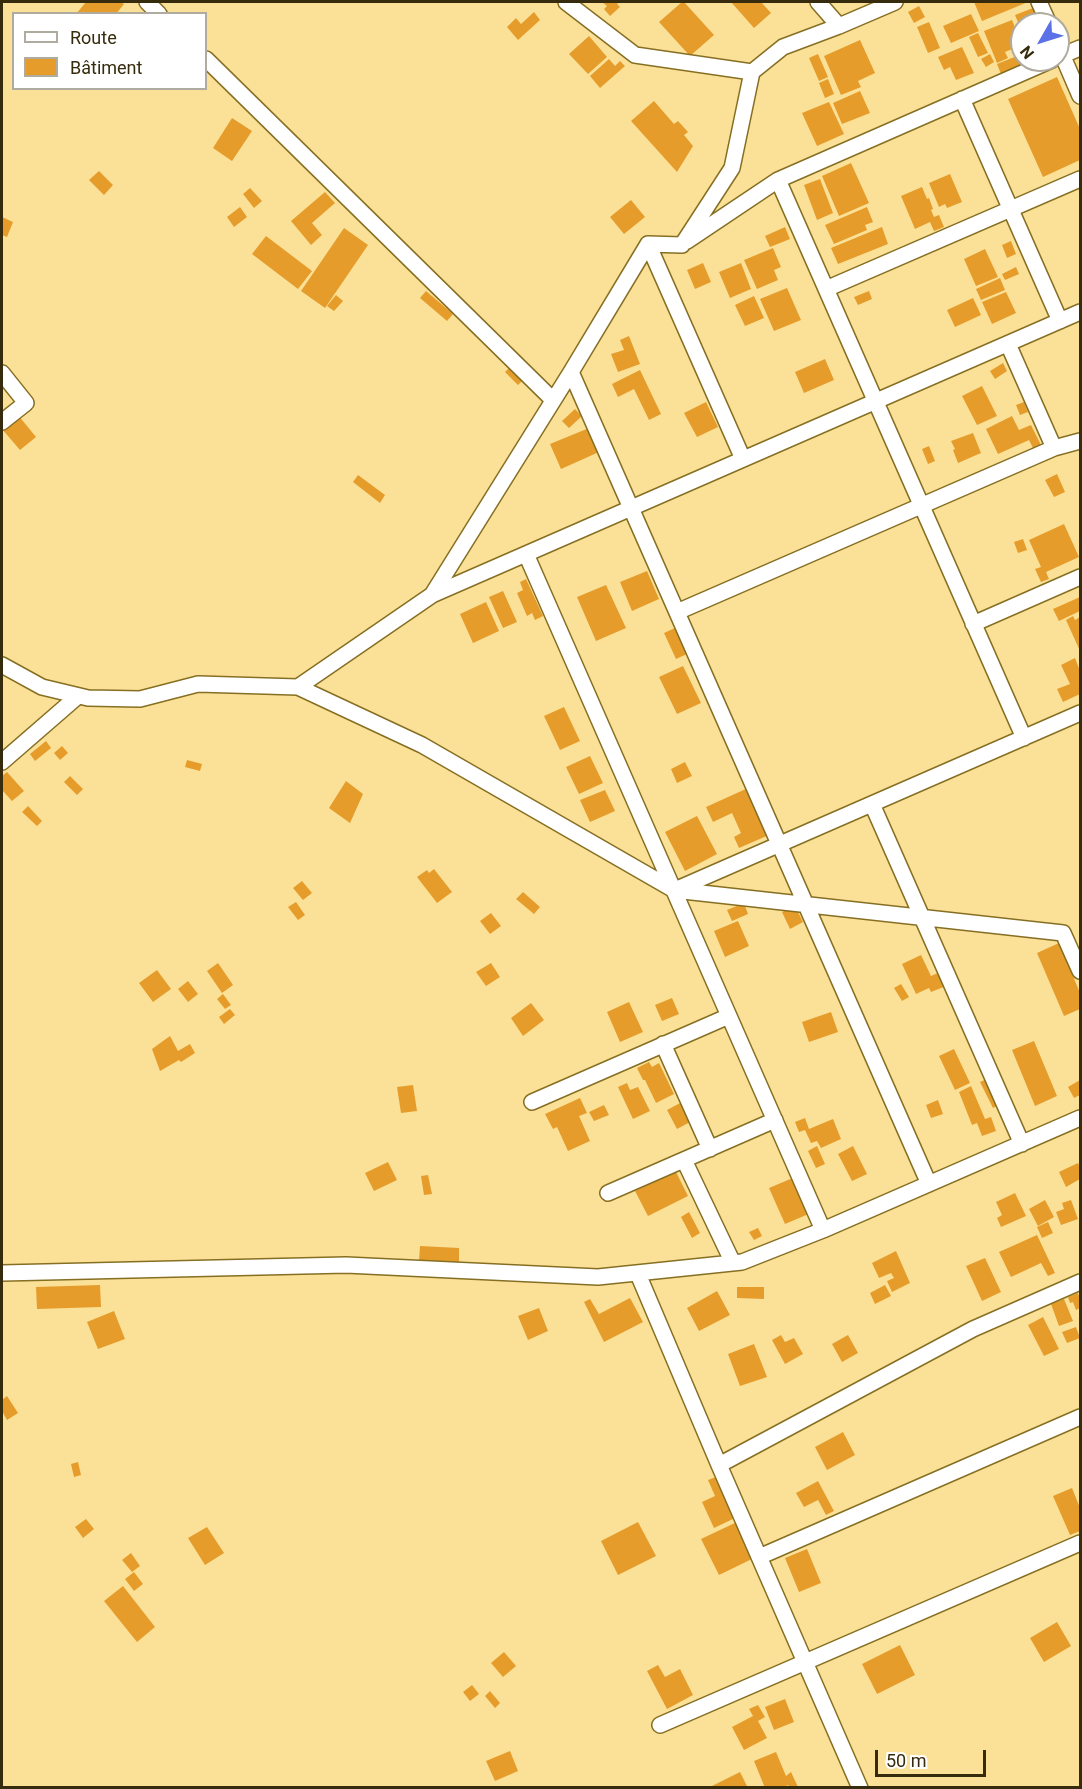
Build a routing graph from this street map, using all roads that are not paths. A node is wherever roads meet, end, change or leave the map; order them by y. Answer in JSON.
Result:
{"nodes":[{"id":1,"x":566,"y":2,"type":"edge"},
{"id":2,"x":818,"y":2,"type":"edge"},
{"id":3,"x":895,"y":2,"type":"edge"},
{"id":4,"x":839,"y":26,"type":"junction"},
{"id":5,"x":207,"y":60,"type":"edge"},
{"id":6,"x":752,"y":72,"type":"junction"},
{"id":7,"x":1021,"y":72,"type":"edge"},
{"id":8,"x":1067,"y":72,"type":"edge"},
{"id":9,"x":1080,"y":96,"type":"edge"},
{"id":10,"x":962,"y":99,"type":"junction"},
{"id":11,"x":1080,"y":179,"type":"edge"},
{"id":12,"x":778,"y":180,"type":"junction"},
{"id":13,"x":1010,"y":209,"type":"junction"},
{"id":14,"x":648,"y":244,"type":"junction"},
{"id":15,"x":682,"y":245,"type":"junction"},
{"id":16,"x":826,"y":289,"type":"junction"},
{"id":17,"x":1080,"y":312,"type":"edge"},
{"id":18,"x":1060,"y":321,"type":"junction"},
{"id":19,"x":1008,"y":344,"type":"junction"},
{"id":20,"x":571,"y":372,"type":"junction"},
{"id":21,"x":2,"y":373,"type":"edge"},
{"id":22,"x":553,"y":400,"type":"junction"},
{"id":23,"x":876,"y":401,"type":"junction"},
{"id":24,"x":2,"y":422,"type":"edge"},
{"id":25,"x":1080,"y":441,"type":"edge"},
{"id":26,"x":1054,"y":448,"type":"junction"},
{"id":27,"x":743,"y":459,"type":"junction"},
{"id":28,"x":921,"y":506,"type":"junction"},
{"id":29,"x":631,"y":508,"type":"junction"},
{"id":30,"x":526,"y":554,"type":"junction"},
{"id":31,"x":1080,"y":577,"type":"edge"},
{"id":32,"x":432,"y":595,"type":"junction"},
{"id":33,"x":677,"y":612,"type":"junction"},
{"id":34,"x":974,"y":624,"type":"junction"},
{"id":35,"x":2,"y":665,"type":"edge"},
{"id":36,"x":298,"y":687,"type":"junction"},
{"id":37,"x":78,"y":696,"type":"junction"},
{"id":38,"x":1080,"y":713,"type":"edge"},
{"id":39,"x":1024,"y":738,"type":"junction"},
{"id":40,"x":2,"y":762,"type":"edge"},
{"id":41,"x":873,"y":804,"type":"junction"},
{"id":42,"x":779,"y":844,"type":"junction"},
{"id":43,"x":674,"y":890,"type":"junction"},
{"id":44,"x":806,"y":905,"type":"junction"},
{"id":45,"x":923,"y":918,"type":"junction"},
{"id":46,"x":1080,"y":971,"type":"edge"},
{"id":47,"x":729,"y":1016,"type":"junction"},
{"id":48,"x":663,"y":1044,"type":"junction"},
{"id":49,"x":532,"y":1102,"type":"dead end"},
{"id":50,"x":1080,"y":1118,"type":"edge"},
{"id":51,"x":775,"y":1120,"type":"junction"},
{"id":52,"x":1022,"y":1144,"type":"junction"},
{"id":53,"x":710,"y":1149,"type":"junction"},
{"id":54,"x":684,"y":1160,"type":"junction"},
{"id":55,"x":929,"y":1184,"type":"junction"},
{"id":56,"x":608,"y":1193,"type":"dead end"},
{"id":57,"x":824,"y":1230,"type":"junction"},
{"id":58,"x":733,"y":1263,"type":"junction"},
{"id":59,"x":2,"y":1273,"type":"edge"},
{"id":60,"x":638,"y":1274,"type":"junction"},
{"id":61,"x":1080,"y":1282,"type":"edge"},
{"id":62,"x":1080,"y":1417,"type":"edge"},
{"id":63,"x":718,"y":1465,"type":"junction"},
{"id":64,"x":1080,"y":1543,"type":"edge"},
{"id":65,"x":759,"y":1557,"type":"junction"},
{"id":66,"x":805,"y":1662,"type":"junction"},
{"id":67,"x":660,"y":1725,"type":"dead end"},
{"id":68,"x":860,"y":1788,"type":"edge"}],
"edges":[{"from":1,"to":6,"type":"street"},
{"from":2,"to":4,"type":"street"},
{"from":3,"to":4,"type":"street"},
{"from":4,"to":6,"type":"street"},
{"from":5,"to":22,"type":"street"},
{"from":6,"to":15,"type":"street"},
{"from":7,"to":10,"type":"street"},
{"from":8,"to":9,"type":"street"},
{"from":10,"to":12,"type":"street"},
{"from":10,"to":13,"type":"street"},
{"from":11,"to":13,"type":"street"},
{"from":12,"to":15,"type":"street"},
{"from":12,"to":16,"type":"street"},
{"from":13,"to":16,"type":"street"},
{"from":13,"to":18,"type":"street"},
{"from":14,"to":15,"type":"street"},
{"from":14,"to":20,"type":"street"},
{"from":14,"to":27,"type":"street"},
{"from":16,"to":23,"type":"street"},
{"from":17,"to":18,"type":"street"},
{"from":18,"to":19,"type":"street"},
{"from":19,"to":23,"type":"street"},
{"from":19,"to":26,"type":"street"},
{"from":20,"to":22,"type":"street"},
{"from":20,"to":29,"type":"street"},
{"from":21,"to":24,"type":"street"},
{"from":22,"to":32,"type":"street"},
{"from":23,"to":27,"type":"street"},
{"from":23,"to":28,"type":"street"},
{"from":25,"to":26,"type":"street"},
{"from":26,"to":28,"type":"street"},
{"from":27,"to":29,"type":"street"},
{"from":28,"to":33,"type":"street"},
{"from":28,"to":34,"type":"street"},
{"from":29,"to":30,"type":"street"},
{"from":29,"to":33,"type":"street"},
{"from":30,"to":32,"type":"street"},
{"from":30,"to":43,"type":"street"},
{"from":31,"to":34,"type":"street"},
{"from":32,"to":36,"type":"street"},
{"from":33,"to":42,"type":"street"},
{"from":34,"to":39,"type":"street"},
{"from":35,"to":37,"type":"street"},
{"from":36,"to":37,"type":"street"},
{"from":36,"to":43,"type":"street"},
{"from":37,"to":40,"type":"street"},
{"from":38,"to":39,"type":"street"},
{"from":39,"to":41,"type":"street"},
{"from":41,"to":42,"type":"street"},
{"from":41,"to":45,"type":"street"},
{"from":42,"to":43,"type":"street"},
{"from":42,"to":44,"type":"street"},
{"from":43,"to":44,"type":"street"},
{"from":43,"to":47,"type":"street"},
{"from":44,"to":45,"type":"street"},
{"from":44,"to":55,"type":"street"},
{"from":45,"to":46,"type":"street"},
{"from":45,"to":52,"type":"street"},
{"from":47,"to":48,"type":"street"},
{"from":47,"to":51,"type":"street"},
{"from":48,"to":49,"type":"street"},
{"from":48,"to":53,"type":"street"},
{"from":50,"to":52,"type":"street"},
{"from":51,"to":53,"type":"street"},
{"from":51,"to":57,"type":"street"},
{"from":52,"to":55,"type":"street"},
{"from":53,"to":54,"type":"street"},
{"from":54,"to":56,"type":"street"},
{"from":54,"to":58,"type":"street"},
{"from":55,"to":57,"type":"street"},
{"from":57,"to":58,"type":"street"},
{"from":58,"to":60,"type":"street"},
{"from":59,"to":60,"type":"street"},
{"from":60,"to":63,"type":"street"},
{"from":61,"to":63,"type":"street"},
{"from":62,"to":65,"type":"street"},
{"from":63,"to":65,"type":"street"},
{"from":64,"to":66,"type":"street"},
{"from":65,"to":66,"type":"street"},
{"from":66,"to":67,"type":"street"},
{"from":66,"to":68,"type":"street"}]}
